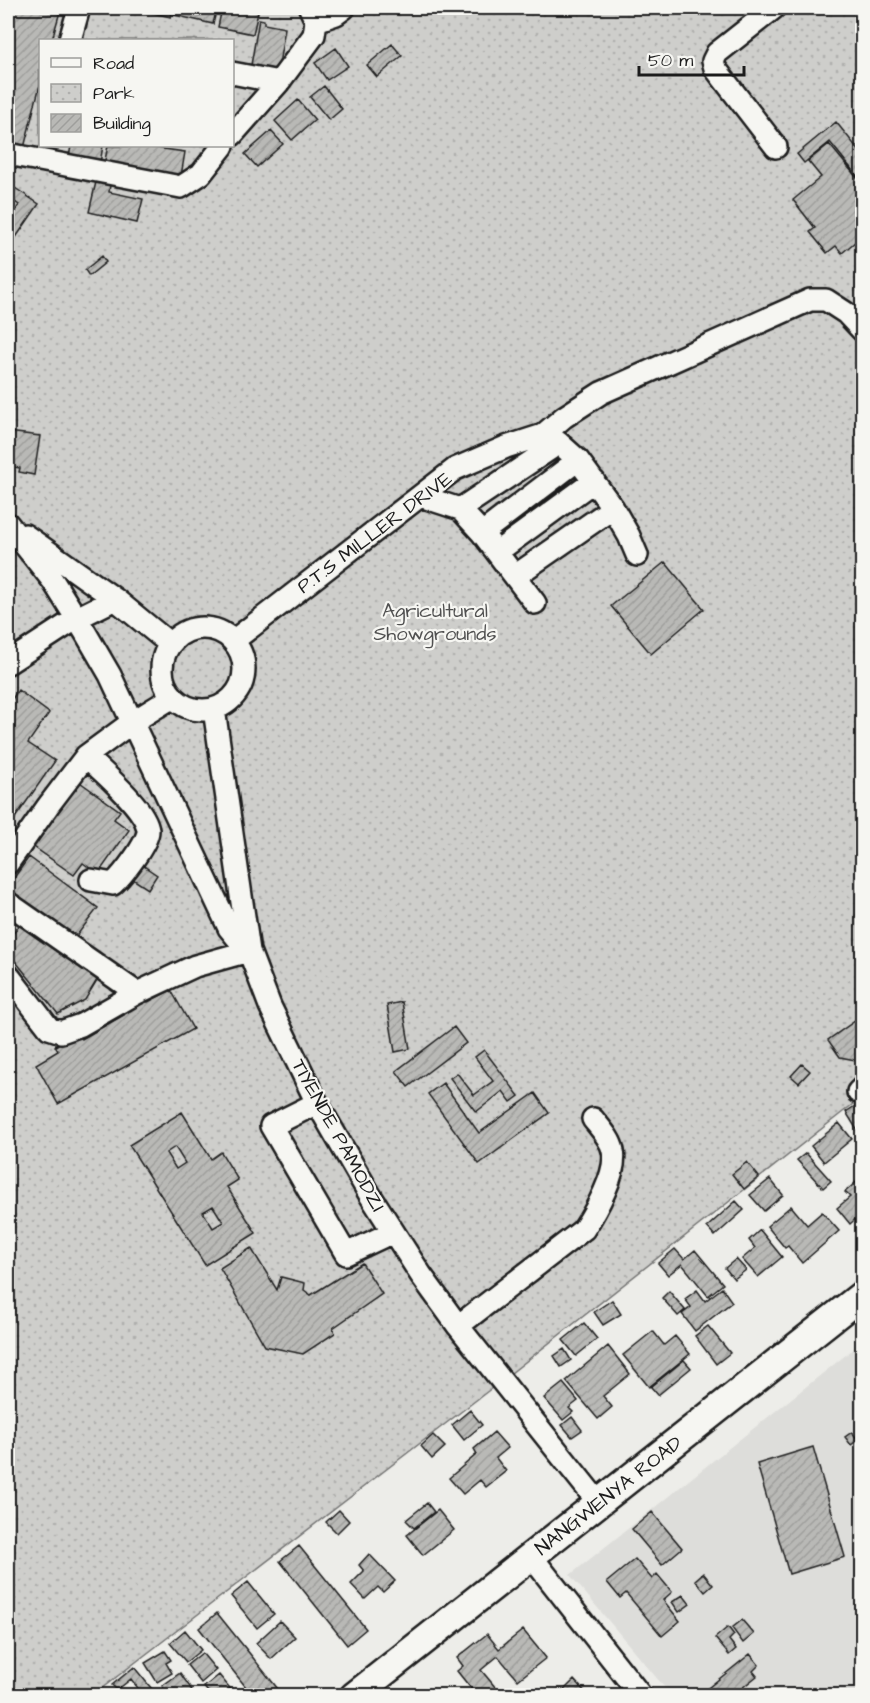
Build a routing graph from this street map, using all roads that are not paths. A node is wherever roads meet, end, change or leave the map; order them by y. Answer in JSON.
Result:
{"nodes":[{"id":1,"x":79,"y":8,"type":"edge"},
{"id":2,"x":344,"y":8,"type":"edge"},
{"id":3,"x":774,"y":8,"type":"edge"},
{"id":4,"x":313,"y":14,"type":"edge"},
{"id":5,"x":71,"y":39,"type":"edge"},
{"id":6,"x":234,"y":73,"type":"edge"},
{"id":7,"x":279,"y":82,"type":"junction"},
{"id":8,"x":234,"y":133,"type":"edge"},
{"id":9,"x":222,"y":147,"type":"edge"},
{"id":10,"x":776,"y":147,"type":"dead end"},
{"id":11,"x":41,"y":153,"type":"edge"},
{"id":12,"x":8,"y":154,"type":"edge"},
{"id":13,"x":862,"y":330,"type":"edge"},
{"id":14,"x":551,"y":439,"type":"junction"},
{"id":15,"x":578,"y":460,"type":"junction"},
{"id":16,"x":594,"y":481,"type":"junction"},
{"id":17,"x":420,"y":496,"type":"junction"},
{"id":18,"x":613,"y":508,"type":"junction"},
{"id":19,"x":460,"y":509,"type":"junction"},
{"id":20,"x":8,"y":523,"type":"edge"},
{"id":21,"x":482,"y":533,"type":"junction"},
{"id":22,"x":497,"y":552,"type":"junction"},
{"id":23,"x":637,"y":555,"type":"dead end"},
{"id":24,"x":515,"y":576,"type":"junction"},
{"id":25,"x":115,"y":599,"type":"junction"},
{"id":26,"x":535,"y":603,"type":"dead end"},
{"id":27,"x":77,"y":618,"type":"junction"},
{"id":28,"x":232,"y":640,"type":"junction"},
{"id":29,"x":170,"y":644,"type":"junction"},
{"id":30,"x":8,"y":663,"type":"edge"},
{"id":31,"x":173,"y":697,"type":"junction"},
{"id":32,"x":214,"y":709,"type":"junction"},
{"id":33,"x":131,"y":723,"type":"junction"},
{"id":34,"x":86,"y":756,"type":"junction"},
{"id":35,"x":8,"y":863,"type":"edge"},
{"id":36,"x":91,"y":880,"type":"dead end"},
{"id":37,"x":8,"y":903,"type":"edge"},
{"id":38,"x":249,"y":951,"type":"junction"},
{"id":39,"x":8,"y":975,"type":"edge"},
{"id":40,"x":136,"y":993,"type":"junction"},
{"id":41,"x":317,"y":1103,"type":"junction"},
{"id":42,"x":593,"y":1119,"type":"dead end"},
{"id":43,"x":393,"y":1232,"type":"junction"},
{"id":44,"x":862,"y":1295,"type":"edge"},
{"id":45,"x":458,"y":1326,"type":"junction"},
{"id":46,"x":598,"y":1502,"type":"junction"},
{"id":47,"x":531,"y":1556,"type":"junction"},
{"id":48,"x":354,"y":1695,"type":"edge"},
{"id":49,"x":641,"y":1695,"type":"edge"}],
"edges":[{"from":1,"to":5,"type":"street"},
{"from":2,"to":4,"type":"street"},
{"from":3,"to":10,"type":"street"},
{"from":4,"to":7,"type":"street"},
{"from":6,"to":7,"type":"street"},
{"from":7,"to":8,"type":"street"},
{"from":9,"to":11,"type":"street"},
{"from":11,"to":12,"type":"street"},
{"from":13,"to":14,"type":"street"},
{"from":14,"to":15,"type":"street"},
{"from":14,"to":17,"type":"street","name":"P.T.S MILLER DRIVE"},
{"from":14,"to":19,"type":"street"},
{"from":15,"to":16,"type":"street"},
{"from":15,"to":21,"type":"street"},
{"from":16,"to":18,"type":"street"},
{"from":16,"to":22,"type":"street"},
{"from":17,"to":19,"type":"street"},
{"from":17,"to":28,"type":"street","name":"P.T.S MILLER DRIVE"},
{"from":18,"to":23,"type":"street"},
{"from":18,"to":24,"type":"street"},
{"from":19,"to":21,"type":"street"},
{"from":20,"to":25,"type":"street"},
{"from":20,"to":27,"type":"street"},
{"from":21,"to":22,"type":"street"},
{"from":22,"to":24,"type":"street"},
{"from":24,"to":26,"type":"street"},
{"from":25,"to":27,"type":"street"},
{"from":25,"to":29,"type":"street"},
{"from":27,"to":30,"type":"street"},
{"from":27,"to":33,"type":"street"},
{"from":28,"to":29,"type":"street"},
{"from":28,"to":32,"type":"street"},
{"from":29,"to":31,"type":"street"},
{"from":31,"to":32,"type":"street"},
{"from":31,"to":33,"type":"street"},
{"from":32,"to":38,"type":"street","name":"TIYENDE PAMODZI"},
{"from":33,"to":34,"type":"street"},
{"from":33,"to":38,"type":"street"},
{"from":34,"to":35,"type":"street"},
{"from":34,"to":36,"type":"street"},
{"from":37,"to":40,"type":"street"},
{"from":38,"to":40,"type":"street"},
{"from":38,"to":41,"type":"street","name":"TIYENDE PAMODZI"},
{"from":39,"to":40,"type":"street"},
{"from":41,"to":43,"type":"street","name":"TIYENDE PAMODZI"},
{"from":41,"to":43,"type":"street"},
{"from":42,"to":45,"type":"street"},
{"from":43,"to":45,"type":"street","name":"TIYENDE PAMODZI"},
{"from":44,"to":46,"type":"main road","name":"NANGWENYA ROAD"},
{"from":45,"to":46,"type":"street","name":"TIYENDE PAMODZI"},
{"from":46,"to":47,"type":"main road","name":"NANGWENYA ROAD"},
{"from":47,"to":48,"type":"main road","name":"NANGWENYA ROAD"},
{"from":47,"to":49,"type":"street"}]}
